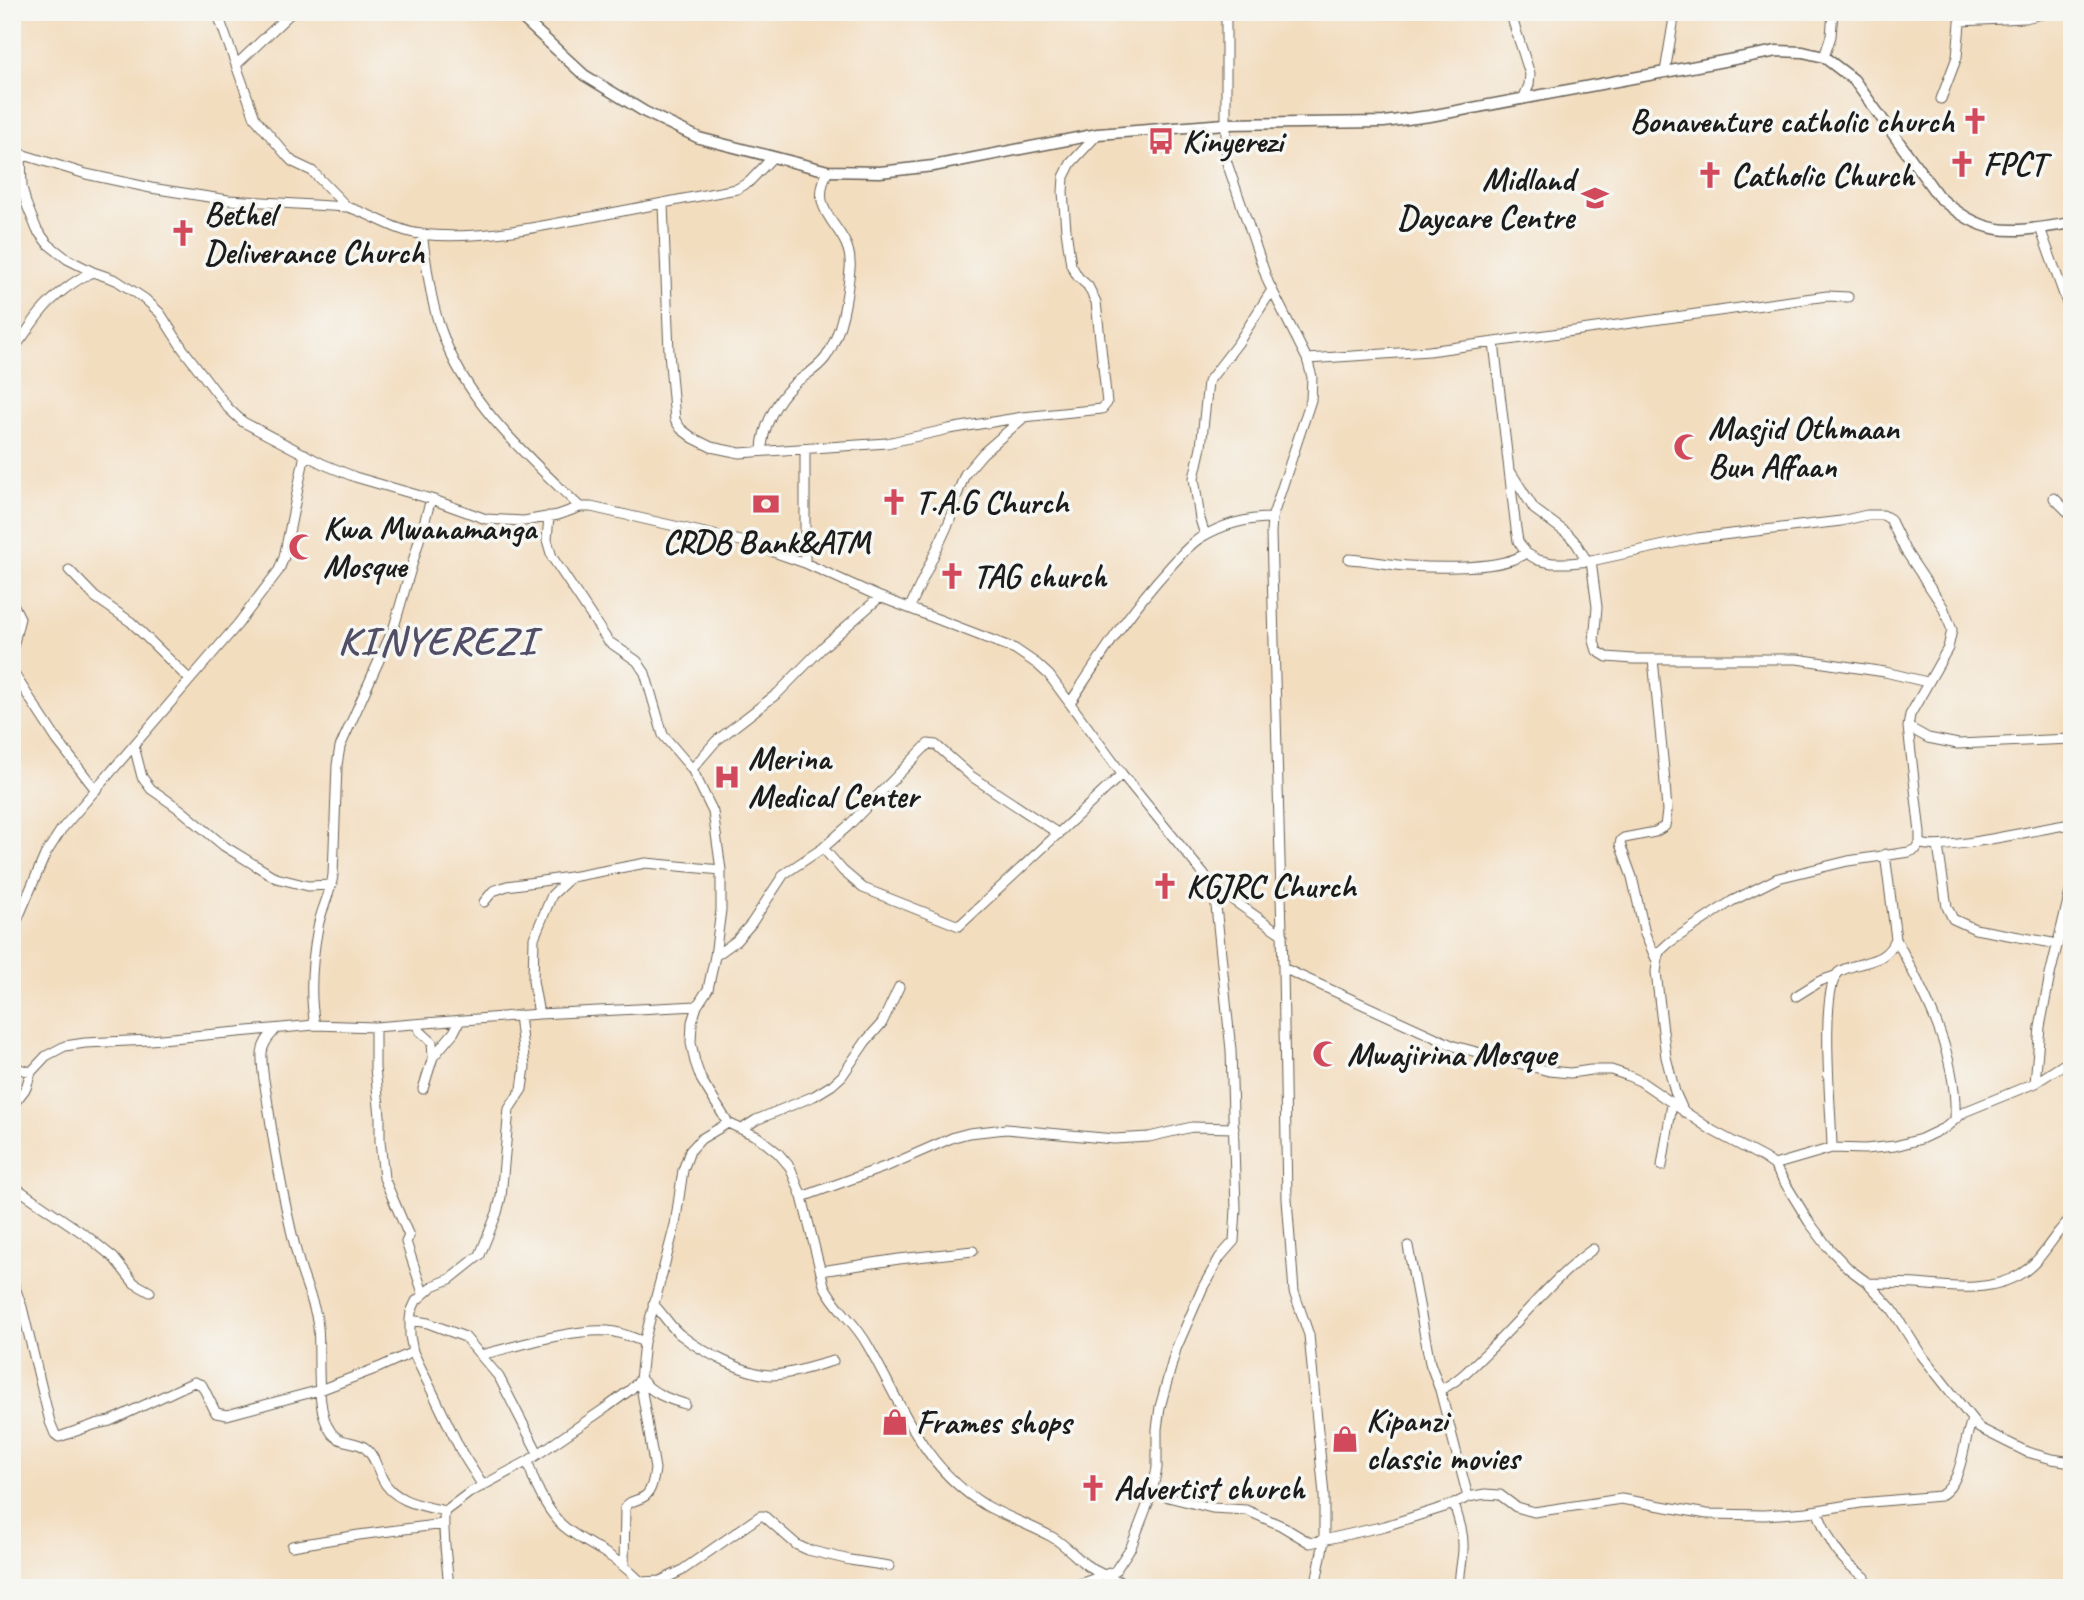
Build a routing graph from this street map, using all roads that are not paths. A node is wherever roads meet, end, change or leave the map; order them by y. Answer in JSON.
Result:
{"nodes":[{"id":1,"x":217,"y":12,"type":"edge"},
{"id":2,"x":292,"y":12,"type":"edge"},
{"id":3,"x":516,"y":12,"type":"edge"},
{"id":4,"x":1226,"y":12,"type":"edge"},
{"id":5,"x":1510,"y":12,"type":"edge"},
{"id":6,"x":1675,"y":12,"type":"edge"},
{"id":7,"x":1833,"y":12,"type":"edge"},
{"id":8,"x":2051,"y":12,"type":"edge"},
{"id":9,"x":1960,"y":17,"type":"edge"},
{"id":10,"x":1824,"y":57,"type":"junction"},
{"id":11,"x":236,"y":65,"type":"junction"},
{"id":12,"x":1665,"y":72,"type":"junction"},
{"id":13,"x":1523,"y":99,"type":"junction"},
{"id":14,"x":1941,"y":99,"type":"dead end"},
{"id":15,"x":1225,"y":124,"type":"junction"},
{"id":16,"x":1098,"y":134,"type":"junction"},
{"id":17,"x":12,"y":147,"type":"edge"},
{"id":18,"x":21,"y":154,"type":"junction"},
{"id":19,"x":772,"y":158,"type":"junction"},
{"id":20,"x":828,"y":171,"type":"junction"},
{"id":21,"x":22,"y":187,"type":"junction"},
{"id":22,"x":12,"y":197,"type":"edge"},
{"id":23,"x":663,"y":204,"type":"junction"},
{"id":24,"x":347,"y":207,"type":"junction"},
{"id":25,"x":2072,"y":223,"type":"edge"},
{"id":26,"x":2040,"y":228,"type":"junction"},
{"id":27,"x":422,"y":234,"type":"junction"},
{"id":28,"x":93,"y":272,"type":"junction"},
{"id":29,"x":1272,"y":290,"type":"junction"},
{"id":30,"x":1848,"y":297,"type":"dead end"},
{"id":31,"x":2072,"y":317,"type":"edge"},
{"id":32,"x":1494,"y":343,"type":"junction"},
{"id":33,"x":12,"y":350,"type":"edge"},
{"id":34,"x":1307,"y":359,"type":"junction"},
{"id":35,"x":1023,"y":417,"type":"junction"},
{"id":36,"x":805,"y":449,"type":"junction"},
{"id":37,"x":762,"y":451,"type":"junction"},
{"id":38,"x":305,"y":454,"type":"junction"},
{"id":39,"x":1509,"y":470,"type":"junction"},
{"id":40,"x":2054,"y":498,"type":"dead end"},
{"id":41,"x":431,"y":499,"type":"junction"},
{"id":42,"x":580,"y":507,"type":"junction"},
{"id":43,"x":549,"y":516,"type":"junction"},
{"id":44,"x":2072,"y":516,"type":"edge"},
{"id":45,"x":1272,"y":518,"type":"junction"},
{"id":46,"x":1205,"y":535,"type":"junction"},
{"id":47,"x":1526,"y":553,"type":"junction"},
{"id":48,"x":1349,"y":559,"type":"dead end"},
{"id":49,"x":1589,"y":561,"type":"junction"},
{"id":50,"x":805,"y":563,"type":"junction"},
{"id":51,"x":69,"y":570,"type":"dead end"},
{"id":52,"x":880,"y":597,"type":"junction"},
{"id":53,"x":12,"y":603,"type":"edge"},
{"id":54,"x":910,"y":607,"type":"junction"},
{"id":55,"x":12,"y":651,"type":"edge"},
{"id":56,"x":1653,"y":659,"type":"junction"},
{"id":57,"x":12,"y":671,"type":"edge"},
{"id":58,"x":190,"y":680,"type":"junction"},
{"id":59,"x":1927,"y":682,"type":"junction"},
{"id":60,"x":1070,"y":703,"type":"junction"},
{"id":61,"x":1908,"y":727,"type":"junction"},
{"id":62,"x":2072,"y":739,"type":"edge"},
{"id":63,"x":134,"y":746,"type":"junction"},
{"id":64,"x":692,"y":769,"type":"junction"},
{"id":65,"x":1122,"y":774,"type":"junction"},
{"id":66,"x":96,"y":790,"type":"junction"},
{"id":67,"x":2072,"y":824,"type":"edge"},
{"id":68,"x":1059,"y":834,"type":"junction"},
{"id":69,"x":1920,"y":843,"type":"junction"},
{"id":70,"x":1938,"y":846,"type":"junction"},
{"id":71,"x":823,"y":848,"type":"junction"},
{"id":72,"x":1885,"y":854,"type":"junction"},
{"id":73,"x":721,"y":870,"type":"junction"},
{"id":74,"x":571,"y":877,"type":"junction"},
{"id":75,"x":2072,"y":884,"type":"edge"},
{"id":76,"x":332,"y":885,"type":"junction"},
{"id":77,"x":1214,"y":887,"type":"junction"},
{"id":78,"x":484,"y":902,"type":"dead end"},
{"id":79,"x":17,"y":910,"type":"edge"},
{"id":80,"x":12,"y":932,"type":"edge"},
{"id":81,"x":1283,"y":935,"type":"junction"},
{"id":82,"x":1896,"y":939,"type":"junction"},
{"id":83,"x":2058,"y":944,"type":"junction"},
{"id":84,"x":715,"y":956,"type":"junction"},
{"id":85,"x":1656,"y":959,"type":"junction"},
{"id":86,"x":1283,"y":968,"type":"junction"},
{"id":87,"x":1835,"y":976,"type":"junction"},
{"id":88,"x":899,"y":987,"type":"dead end"},
{"id":89,"x":1796,"y":996,"type":"dead end"},
{"id":90,"x":697,"y":1006,"type":"junction"},
{"id":91,"x":539,"y":1013,"type":"junction"},
{"id":92,"x":519,"y":1015,"type":"junction"},
{"id":93,"x":460,"y":1020,"type":"junction"},
{"id":94,"x":417,"y":1024,"type":"junction"},
{"id":95,"x":315,"y":1025,"type":"junction"},
{"id":96,"x":375,"y":1027,"type":"junction"},
{"id":97,"x":275,"y":1030,"type":"junction"},
{"id":98,"x":433,"y":1057,"type":"junction"},
{"id":99,"x":2072,"y":1059,"type":"edge"},
{"id":100,"x":12,"y":1067,"type":"edge"},
{"id":101,"x":31,"y":1072,"type":"junction"},
{"id":102,"x":2035,"y":1083,"type":"junction"},
{"id":103,"x":423,"y":1089,"type":"dead end"},
{"id":104,"x":1672,"y":1104,"type":"junction"},
{"id":105,"x":12,"y":1106,"type":"edge"},
{"id":106,"x":1684,"y":1112,"type":"junction"},
{"id":107,"x":1955,"y":1119,"type":"junction"},
{"id":108,"x":728,"y":1123,"type":"junction"},
{"id":109,"x":1234,"y":1128,"type":"junction"},
{"id":110,"x":742,"y":1129,"type":"junction"},
{"id":111,"x":1832,"y":1148,"type":"junction"},
{"id":112,"x":1662,"y":1166,"type":"dead end"},
{"id":113,"x":1774,"y":1166,"type":"junction"},
{"id":114,"x":12,"y":1185,"type":"edge"},
{"id":115,"x":802,"y":1197,"type":"junction"},
{"id":116,"x":2072,"y":1217,"type":"edge"},
{"id":117,"x":1408,"y":1246,"type":"dead end"},
{"id":118,"x":1593,"y":1248,"type":"dead end"},
{"id":119,"x":973,"y":1251,"type":"dead end"},
{"id":120,"x":821,"y":1271,"type":"junction"},
{"id":121,"x":12,"y":1279,"type":"edge"},
{"id":122,"x":1868,"y":1283,"type":"junction"},
{"id":123,"x":150,"y":1292,"type":"dead end"},
{"id":124,"x":423,"y":1293,"type":"junction"},
{"id":125,"x":653,"y":1304,"type":"junction"},
{"id":126,"x":410,"y":1320,"type":"junction"},
{"id":127,"x":644,"y":1342,"type":"junction"},
{"id":128,"x":413,"y":1352,"type":"junction"},
{"id":129,"x":480,"y":1355,"type":"junction"},
{"id":130,"x":833,"y":1361,"type":"dead end"},
{"id":131,"x":640,"y":1379,"type":"junction"},
{"id":132,"x":320,"y":1390,"type":"junction"},
{"id":133,"x":1440,"y":1390,"type":"junction"},
{"id":134,"x":685,"y":1404,"type":"dead end"},
{"id":135,"x":1972,"y":1420,"type":"junction"},
{"id":136,"x":538,"y":1453,"type":"junction"},
{"id":137,"x":528,"y":1461,"type":"junction"},
{"id":138,"x":2072,"y":1462,"type":"edge"},
{"id":139,"x":483,"y":1486,"type":"junction"},
{"id":140,"x":1152,"y":1493,"type":"junction"},
{"id":141,"x":1468,"y":1497,"type":"junction"},
{"id":142,"x":1454,"y":1504,"type":"junction"},
{"id":143,"x":445,"y":1511,"type":"junction"},
{"id":144,"x":1817,"y":1511,"type":"junction"},
{"id":145,"x":443,"y":1524,"type":"junction"},
{"id":146,"x":1324,"y":1541,"type":"junction"},
{"id":147,"x":292,"y":1546,"type":"dead end"},
{"id":148,"x":624,"y":1566,"type":"junction"},
{"id":149,"x":889,"y":1566,"type":"dead end"},
{"id":150,"x":1104,"y":1576,"type":"junction"},
{"id":151,"x":1865,"y":1577,"type":"dead end"},
{"id":152,"x":449,"y":1588,"type":"edge"},
{"id":153,"x":1069,"y":1588,"type":"edge"},
{"id":154,"x":1138,"y":1588,"type":"edge"},
{"id":155,"x":1315,"y":1588,"type":"edge"},
{"id":156,"x":1460,"y":1588,"type":"edge"}],
"edges":[{"from":1,"to":11,"type":"street"},
{"from":2,"to":11,"type":"street"},
{"from":3,"to":19,"type":"street"},
{"from":4,"to":15,"type":"street"},
{"from":5,"to":13,"type":"street"},
{"from":6,"to":12,"type":"street"},
{"from":7,"to":10,"type":"street"},
{"from":8,"to":9,"type":"street"},
{"from":9,"to":14,"type":"street"},
{"from":10,"to":12,"type":"street"},
{"from":10,"to":26,"type":"street"},
{"from":11,"to":24,"type":"street"},
{"from":12,"to":13,"type":"street"},
{"from":13,"to":15,"type":"street"},
{"from":15,"to":16,"type":"street"},
{"from":15,"to":29,"type":"street"},
{"from":16,"to":20,"type":"street"},
{"from":16,"to":35,"type":"street"},
{"from":17,"to":18,"type":"street"},
{"from":18,"to":21,"type":"street"},
{"from":18,"to":24,"type":"street"},
{"from":19,"to":20,"type":"street"},
{"from":19,"to":23,"type":"street"},
{"from":20,"to":37,"type":"street"},
{"from":21,"to":22,"type":"street"},
{"from":21,"to":28,"type":"street"},
{"from":23,"to":27,"type":"street"},
{"from":23,"to":37,"type":"street"},
{"from":24,"to":27,"type":"street"},
{"from":25,"to":26,"type":"street"},
{"from":26,"to":31,"type":"street"},
{"from":27,"to":42,"type":"street"},
{"from":28,"to":33,"type":"street"},
{"from":28,"to":38,"type":"street"},
{"from":29,"to":34,"type":"street"},
{"from":29,"to":46,"type":"street"},
{"from":30,"to":32,"type":"street"},
{"from":32,"to":34,"type":"street"},
{"from":32,"to":39,"type":"street"},
{"from":34,"to":45,"type":"street"},
{"from":35,"to":36,"type":"street"},
{"from":35,"to":54,"type":"street"},
{"from":36,"to":37,"type":"street"},
{"from":36,"to":50,"type":"street"},
{"from":38,"to":41,"type":"street"},
{"from":38,"to":58,"type":"street"},
{"from":39,"to":47,"type":"street"},
{"from":39,"to":49,"type":"street"},
{"from":40,"to":44,"type":"street"},
{"from":41,"to":43,"type":"street"},
{"from":41,"to":76,"type":"street"},
{"from":42,"to":43,"type":"street"},
{"from":42,"to":50,"type":"street"},
{"from":43,"to":64,"type":"street"},
{"from":45,"to":46,"type":"street"},
{"from":45,"to":81,"type":"street"},
{"from":46,"to":60,"type":"street"},
{"from":47,"to":48,"type":"street"},
{"from":47,"to":49,"type":"street"},
{"from":49,"to":56,"type":"street"},
{"from":49,"to":59,"type":"street"},
{"from":50,"to":52,"type":"street"},
{"from":51,"to":58,"type":"street"},
{"from":52,"to":54,"type":"street"},
{"from":52,"to":64,"type":"street"},
{"from":53,"to":55,"type":"street"},
{"from":54,"to":60,"type":"street"},
{"from":56,"to":59,"type":"street"},
{"from":56,"to":85,"type":"street"},
{"from":57,"to":66,"type":"street"},
{"from":58,"to":63,"type":"street"},
{"from":59,"to":61,"type":"street"},
{"from":60,"to":65,"type":"street"},
{"from":61,"to":62,"type":"street"},
{"from":61,"to":69,"type":"street"},
{"from":63,"to":66,"type":"street"},
{"from":63,"to":76,"type":"street"},
{"from":64,"to":73,"type":"street"},
{"from":65,"to":68,"type":"street"},
{"from":65,"to":77,"type":"street"},
{"from":66,"to":79,"type":"street"},
{"from":67,"to":70,"type":"street"},
{"from":68,"to":71,"type":"street"},
{"from":68,"to":71,"type":"street"},
{"from":69,"to":70,"type":"street"},
{"from":69,"to":72,"type":"street"},
{"from":70,"to":83,"type":"street"},
{"from":71,"to":84,"type":"street"},
{"from":72,"to":82,"type":"street"},
{"from":72,"to":85,"type":"street"},
{"from":73,"to":74,"type":"street"},
{"from":73,"to":84,"type":"street"},
{"from":74,"to":78,"type":"street"},
{"from":74,"to":91,"type":"street"},
{"from":75,"to":83,"type":"street"},
{"from":76,"to":95,"type":"street"},
{"from":77,"to":81,"type":"street"},
{"from":77,"to":109,"type":"street"},
{"from":79,"to":80,"type":"street"},
{"from":81,"to":86,"type":"street"},
{"from":82,"to":87,"type":"street"},
{"from":82,"to":107,"type":"street"},
{"from":83,"to":102,"type":"street"},
{"from":84,"to":90,"type":"street"},
{"from":85,"to":106,"type":"street"},
{"from":86,"to":104,"type":"street"},
{"from":86,"to":146,"type":"street"},
{"from":87,"to":89,"type":"street"},
{"from":87,"to":111,"type":"street"},
{"from":88,"to":110,"type":"street"},
{"from":90,"to":91,"type":"street"},
{"from":90,"to":108,"type":"street"},
{"from":91,"to":92,"type":"street"},
{"from":92,"to":93,"type":"street"},
{"from":92,"to":124,"type":"street"},
{"from":93,"to":94,"type":"street"},
{"from":93,"to":98,"type":"street"},
{"from":94,"to":96,"type":"street"},
{"from":94,"to":98,"type":"street"},
{"from":95,"to":96,"type":"street"},
{"from":95,"to":97,"type":"street"},
{"from":96,"to":124,"type":"street"},
{"from":97,"to":101,"type":"street"},
{"from":97,"to":132,"type":"street"},
{"from":98,"to":103,"type":"street"},
{"from":99,"to":102,"type":"street"},
{"from":100,"to":101,"type":"street"},
{"from":101,"to":105,"type":"street"},
{"from":102,"to":107,"type":"street"},
{"from":104,"to":106,"type":"street"},
{"from":104,"to":112,"type":"street"},
{"from":106,"to":113,"type":"street"},
{"from":107,"to":111,"type":"street"},
{"from":108,"to":110,"type":"street"},
{"from":108,"to":125,"type":"street"},
{"from":109,"to":115,"type":"street"},
{"from":109,"to":140,"type":"street"},
{"from":110,"to":115,"type":"street"},
{"from":111,"to":113,"type":"street"},
{"from":113,"to":122,"type":"street"},
{"from":114,"to":123,"type":"street"},
{"from":115,"to":120,"type":"street"},
{"from":116,"to":122,"type":"street"},
{"from":117,"to":133,"type":"street"},
{"from":118,"to":133,"type":"street"},
{"from":119,"to":120,"type":"street"},
{"from":120,"to":150,"type":"street"},
{"from":121,"to":132,"type":"street"},
{"from":122,"to":135,"type":"street"},
{"from":124,"to":126,"type":"street"},
{"from":125,"to":127,"type":"street"},
{"from":125,"to":130,"type":"street"},
{"from":126,"to":128,"type":"street"},
{"from":126,"to":129,"type":"street"},
{"from":127,"to":129,"type":"street"},
{"from":127,"to":131,"type":"street"},
{"from":128,"to":132,"type":"street"},
{"from":128,"to":139,"type":"street"},
{"from":129,"to":136,"type":"street"},
{"from":131,"to":134,"type":"street"},
{"from":131,"to":136,"type":"street"},
{"from":131,"to":148,"type":"street"},
{"from":132,"to":143,"type":"street"},
{"from":133,"to":141,"type":"street"},
{"from":135,"to":138,"type":"street"},
{"from":135,"to":144,"type":"street"},
{"from":136,"to":137,"type":"street"},
{"from":137,"to":139,"type":"street"},
{"from":137,"to":148,"type":"street"},
{"from":139,"to":143,"type":"street"},
{"from":140,"to":146,"type":"street"},
{"from":140,"to":150,"type":"street"},
{"from":141,"to":142,"type":"street"},
{"from":141,"to":144,"type":"street"},
{"from":142,"to":146,"type":"street"},
{"from":142,"to":156,"type":"street"},
{"from":143,"to":145,"type":"street"},
{"from":144,"to":151,"type":"street"},
{"from":145,"to":147,"type":"street"},
{"from":145,"to":152,"type":"street"},
{"from":146,"to":155,"type":"street"},
{"from":148,"to":149,"type":"street"},
{"from":150,"to":153,"type":"street"},
{"from":150,"to":154,"type":"street"}]}
